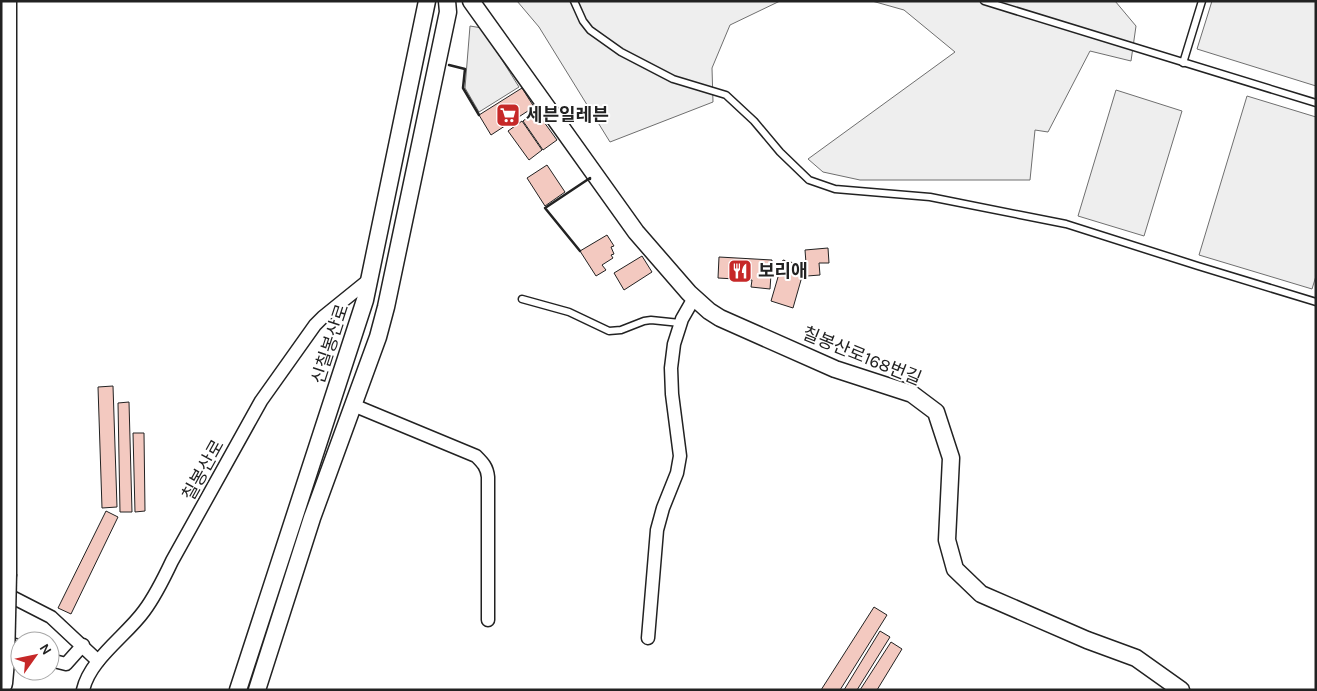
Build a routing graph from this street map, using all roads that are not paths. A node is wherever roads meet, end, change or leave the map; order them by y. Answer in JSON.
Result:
{"nodes":[{"id":1,"x":5,"y":1,"type":"edge"},
{"id":2,"x":427,"y":1,"type":"edge"},
{"id":3,"x":447,"y":1,"type":"edge"},
{"id":4,"x":471,"y":1,"type":"edge"},
{"id":5,"x":574,"y":1,"type":"edge"},
{"id":6,"x":984,"y":1,"type":"edge"},
{"id":7,"x":1202,"y":1,"type":"edge"},
{"id":8,"x":1183,"y":63,"type":"junction"},
{"id":9,"x":1316,"y":104,"type":"edge"},
{"id":10,"x":370,"y":279,"type":"junction"},
{"id":11,"x":694,"y":298,"type":"junction"},
{"id":12,"x":522,"y":299,"type":"dead end"},
{"id":13,"x":1316,"y":302,"type":"edge"},
{"id":14,"x":680,"y":323,"type":"junction"},
{"id":15,"x":353,"y":405,"type":"junction"},
{"id":16,"x":3,"y":585,"type":"edge"},
{"id":17,"x":488,"y":620,"type":"dead end"},
{"id":18,"x":648,"y":638,"type":"dead end"},
{"id":19,"x":83,"y":645,"type":"junction"},
{"id":20,"x":2,"y":652,"type":"edge"},
{"id":21,"x":98,"y":661,"type":"junction"},
{"id":22,"x":60,"y":662,"type":"edge"},
{"id":23,"x":1,"y":684,"type":"edge"},
{"id":24,"x":83,"y":690,"type":"edge"},
{"id":25,"x":238,"y":690,"type":"edge"},
{"id":26,"x":256,"y":690,"type":"edge"},
{"id":27,"x":1180,"y":690,"type":"edge"}],
"edges":[{"from":1,"to":16,"type":"highway"},
{"from":2,"to":10,"type":"street","name":"신칠봉산로"},
{"from":3,"to":15,"type":"street"},
{"from":4,"to":11,"type":"street","name":"칠봉산로168번길"},
{"from":5,"to":13,"type":"lane"},
{"from":6,"to":8,"type":"lane"},
{"from":7,"to":8,"type":"lane"},
{"from":8,"to":9,"type":"lane"},
{"from":10,"to":21,"type":"street","name":"칠봉산로"},
{"from":10,"to":25,"type":"street","name":"신칠봉산로"},
{"from":11,"to":14,"type":"street"},
{"from":11,"to":27,"type":"street","name":"칠봉산로168번길"},
{"from":12,"to":14,"type":"lane"},
{"from":14,"to":18,"type":"street"},
{"from":15,"to":17,"type":"street"},
{"from":15,"to":26,"type":"street"},
{"from":16,"to":19,"type":"street"},
{"from":16,"to":20,"type":"highway","bridge":true},
{"from":19,"to":21,"type":"street"},
{"from":19,"to":22,"type":"street"},
{"from":20,"to":23,"type":"highway"},
{"from":21,"to":24,"type":"street","name":"칠봉산로"}]}
